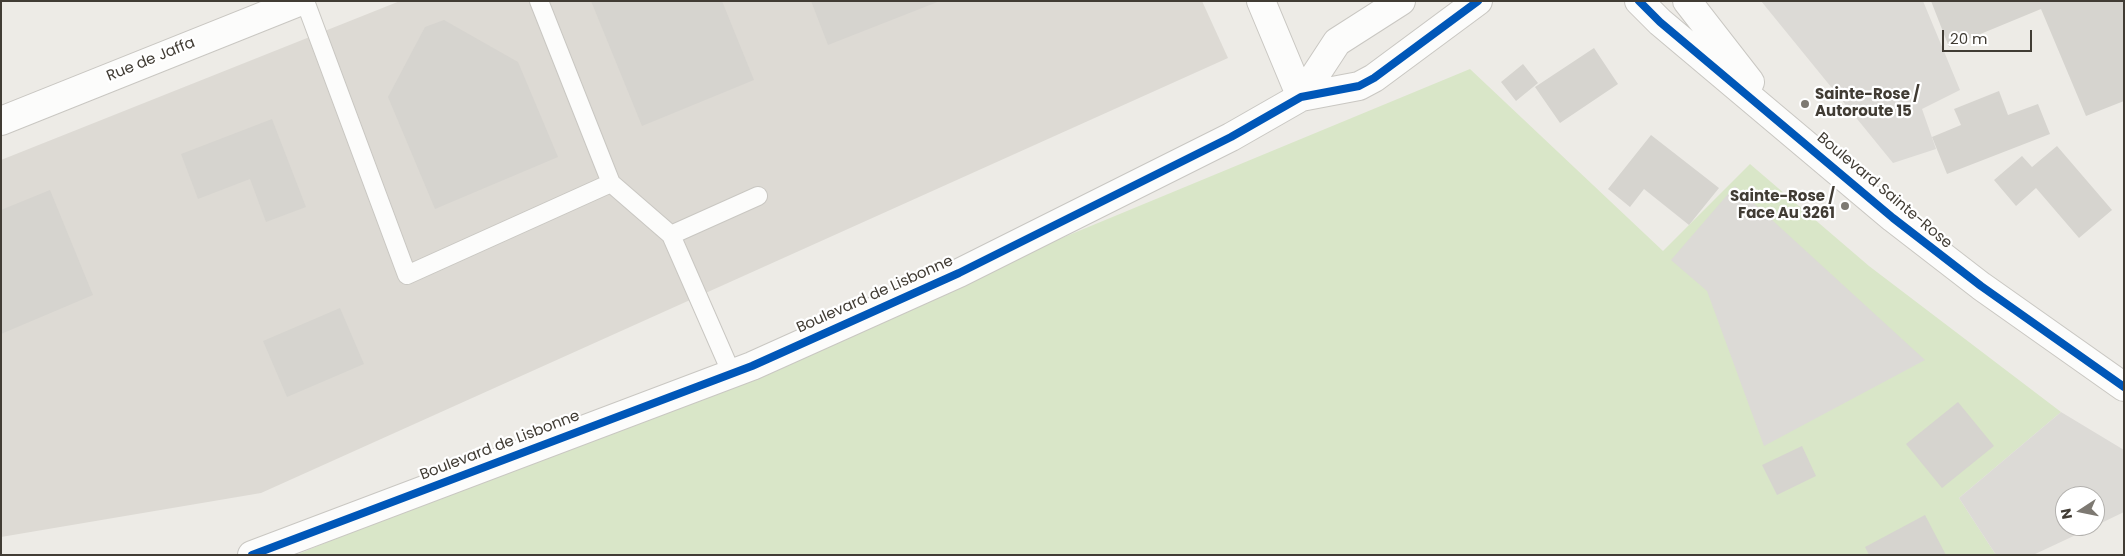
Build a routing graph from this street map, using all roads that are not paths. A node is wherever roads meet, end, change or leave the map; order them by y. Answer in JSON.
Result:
{"nodes":[{"id":1,"x":301,"y":1,"type":"edge"},
{"id":2,"x":305,"y":1,"type":"edge"},
{"id":3,"x":539,"y":1,"type":"edge"},
{"id":4,"x":1261,"y":1,"type":"edge"},
{"id":5,"x":1401,"y":1,"type":"edge"},
{"id":6,"x":1478,"y":1,"type":"edge"},
{"id":7,"x":1639,"y":1,"type":"edge"},
{"id":8,"x":1687,"y":1,"type":"edge"},
{"id":9,"x":1301,"y":97,"type":"junction"},
{"id":10,"x":1,"y":120,"type":"edge"},
{"id":11,"x":1784,"y":125,"type":"junction"},
{"id":12,"x":610,"y":183,"type":"junction"},
{"id":13,"x":758,"y":196,"type":"dead end"},
{"id":14,"x":671,"y":235,"type":"junction"},
{"id":15,"x":731,"y":372,"type":"junction"},
{"id":16,"x":2124,"y":387,"type":"edge"},
{"id":17,"x":252,"y":555,"type":"edge"}],
"edges":[{"from":1,"to":10,"type":"street","name":"Rue de Jaffa"},
{"from":2,"to":12,"type":"lane"},
{"from":3,"to":12,"type":"lane"},
{"from":4,"to":9,"type":"street"},
{"from":5,"to":9,"type":"street","name":"Boulevard de Lisbonne"},
{"from":6,"to":9,"type":"street","name":"Boulevard de Lisbonne"},
{"from":7,"to":11,"type":"street","name":"Boulevard Sainte-Rose"},
{"from":8,"to":11,"type":"street","name":"Boulevard Sainte-Rose"},
{"from":9,"to":15,"type":"street","name":"Boulevard de Lisbonne"},
{"from":11,"to":16,"type":"street","name":"Boulevard Sainte-Rose"},
{"from":12,"to":14,"type":"lane"},
{"from":13,"to":14,"type":"lane"},
{"from":14,"to":15,"type":"lane"},
{"from":15,"to":17,"type":"street","name":"Boulevard de Lisbonne"}]}
